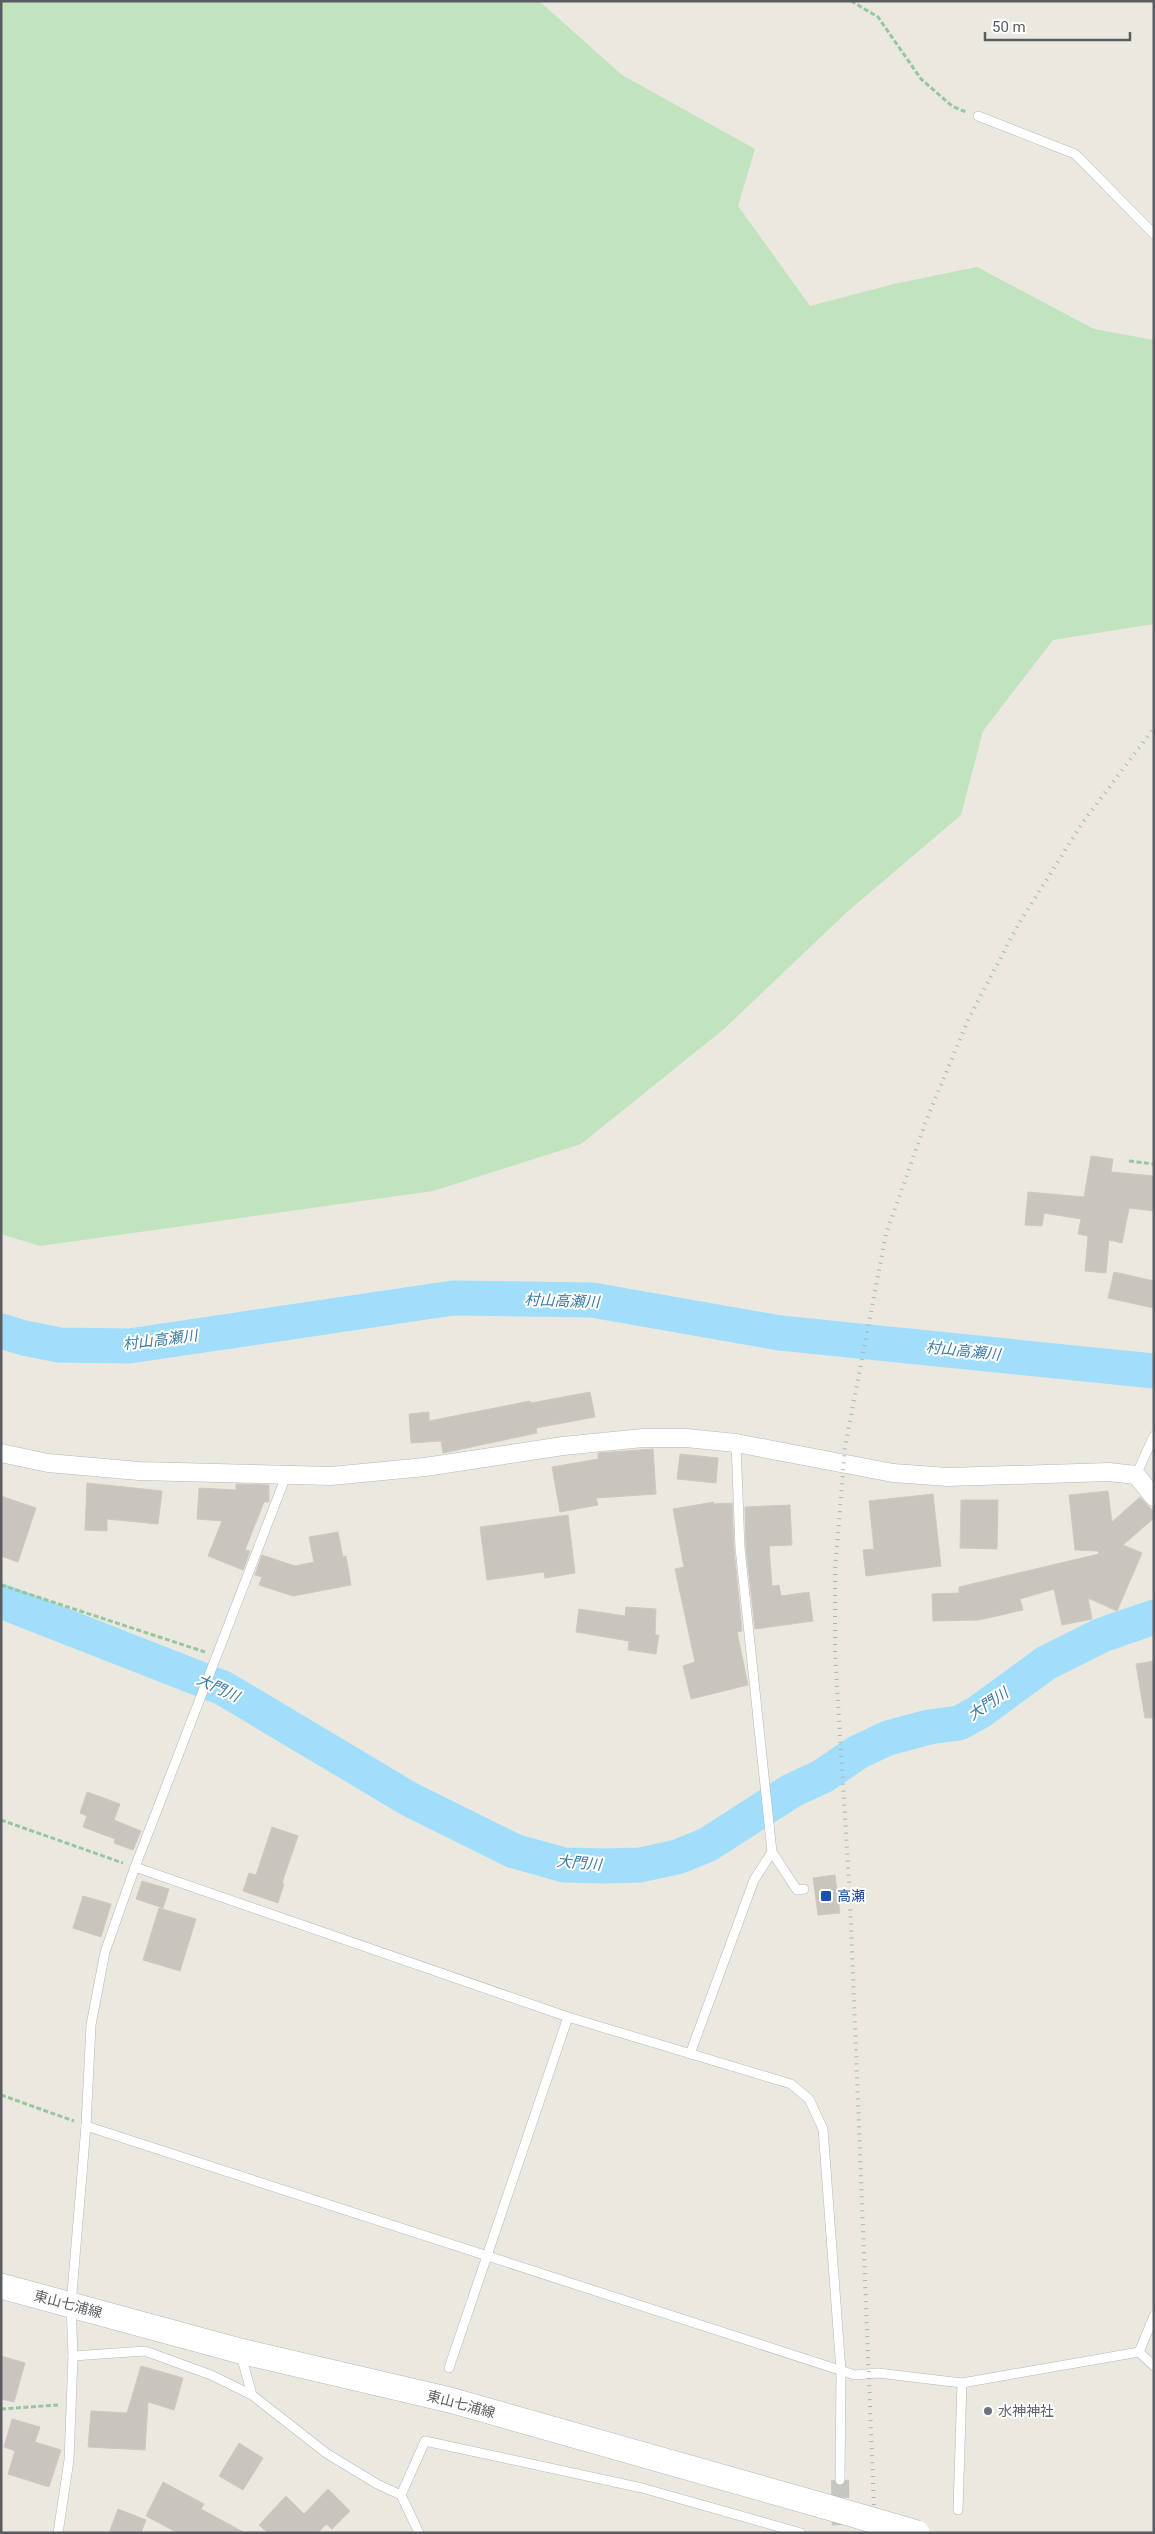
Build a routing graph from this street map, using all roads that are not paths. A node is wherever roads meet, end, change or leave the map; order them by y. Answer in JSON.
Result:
{"nodes":[{"id":1,"x":978,"y":116,"type":"road end"},
{"id":2,"x":1154,"y":234,"type":"edge"},
{"id":3,"x":1154,"y":1436,"type":"edge"},
{"id":4,"x":736,"y":1444,"type":"junction"},
{"id":5,"x":1,"y":1453,"type":"edge"},
{"id":6,"x":1136,"y":1475,"type":"junction"},
{"id":7,"x":286,"y":1476,"type":"junction"},
{"id":8,"x":1154,"y":1497,"type":"edge"},
{"id":9,"x":772,"y":1852,"type":"junction"},
{"id":10,"x":135,"y":1867,"type":"junction"},
{"id":11,"x":804,"y":1889,"type":"dead end"},
{"id":12,"x":568,"y":2017,"type":"junction"},
{"id":13,"x":690,"y":2054,"type":"junction"},
{"id":14,"x":86,"y":2126,"type":"junction"},
{"id":15,"x":487,"y":2258,"type":"junction"},
{"id":16,"x":1,"y":2286,"type":"edge"},
{"id":17,"x":71,"y":2305,"type":"junction"},
{"id":18,"x":1154,"y":2316,"type":"edge"},
{"id":19,"x":240,"y":2351,"type":"junction"},
{"id":20,"x":1139,"y":2352,"type":"junction"},
{"id":21,"x":73,"y":2356,"type":"junction"},
{"id":22,"x":1154,"y":2366,"type":"edge"},
{"id":23,"x":449,"y":2368,"type":"dead end"},
{"id":24,"x":841,"y":2372,"type":"junction"},
{"id":25,"x":962,"y":2383,"type":"junction"},
{"id":26,"x":252,"y":2395,"type":"junction"},
{"id":27,"x":840,"y":2480,"type":"tunnel mouth"},
{"id":28,"x":401,"y":2495,"type":"junction"},
{"id":29,"x":958,"y":2510,"type":"dead end"},
{"id":30,"x":58,"y":2533,"type":"edge"},
{"id":31,"x":418,"y":2533,"type":"edge"},
{"id":32,"x":801,"y":2533,"type":"edge"},
{"id":33,"x":917,"y":2533,"type":"edge"}],
"edges":[{"from":1,"to":2,"type":"lane"},
{"from":3,"to":6,"type":"lane"},
{"from":4,"to":6,"type":"street"},
{"from":4,"to":7,"type":"street"},
{"from":4,"to":9,"type":"lane"},
{"from":5,"to":7,"type":"street"},
{"from":6,"to":8,"type":"street"},
{"from":7,"to":10,"type":"lane"},
{"from":9,"to":11,"type":"lane"},
{"from":9,"to":13,"type":"lane"},
{"from":10,"to":12,"type":"lane"},
{"from":10,"to":14,"type":"lane"},
{"from":12,"to":13,"type":"lane"},
{"from":12,"to":15,"type":"lane"},
{"from":13,"to":24,"type":"lane"},
{"from":14,"to":15,"type":"lane"},
{"from":14,"to":17,"type":"lane"},
{"from":15,"to":23,"type":"lane"},
{"from":15,"to":24,"type":"lane"},
{"from":16,"to":17,"type":"main road","name":"東山七浦線"},
{"from":17,"to":19,"type":"main road","name":"東山七浦線"},
{"from":17,"to":21,"type":"lane"},
{"from":18,"to":20,"type":"lane"},
{"from":19,"to":26,"type":"lane"},
{"from":19,"to":33,"type":"main road","name":"東山七浦線","bridge":true},
{"from":20,"to":22,"type":"lane"},
{"from":20,"to":25,"type":"lane"},
{"from":21,"to":26,"type":"lane"},
{"from":21,"to":30,"type":"lane"},
{"from":24,"to":25,"type":"lane"},
{"from":24,"to":27,"type":"lane"},
{"from":25,"to":29,"type":"lane"},
{"from":26,"to":28,"type":"lane"},
{"from":28,"to":31,"type":"lane"},
{"from":28,"to":32,"type":"lane"}]}
